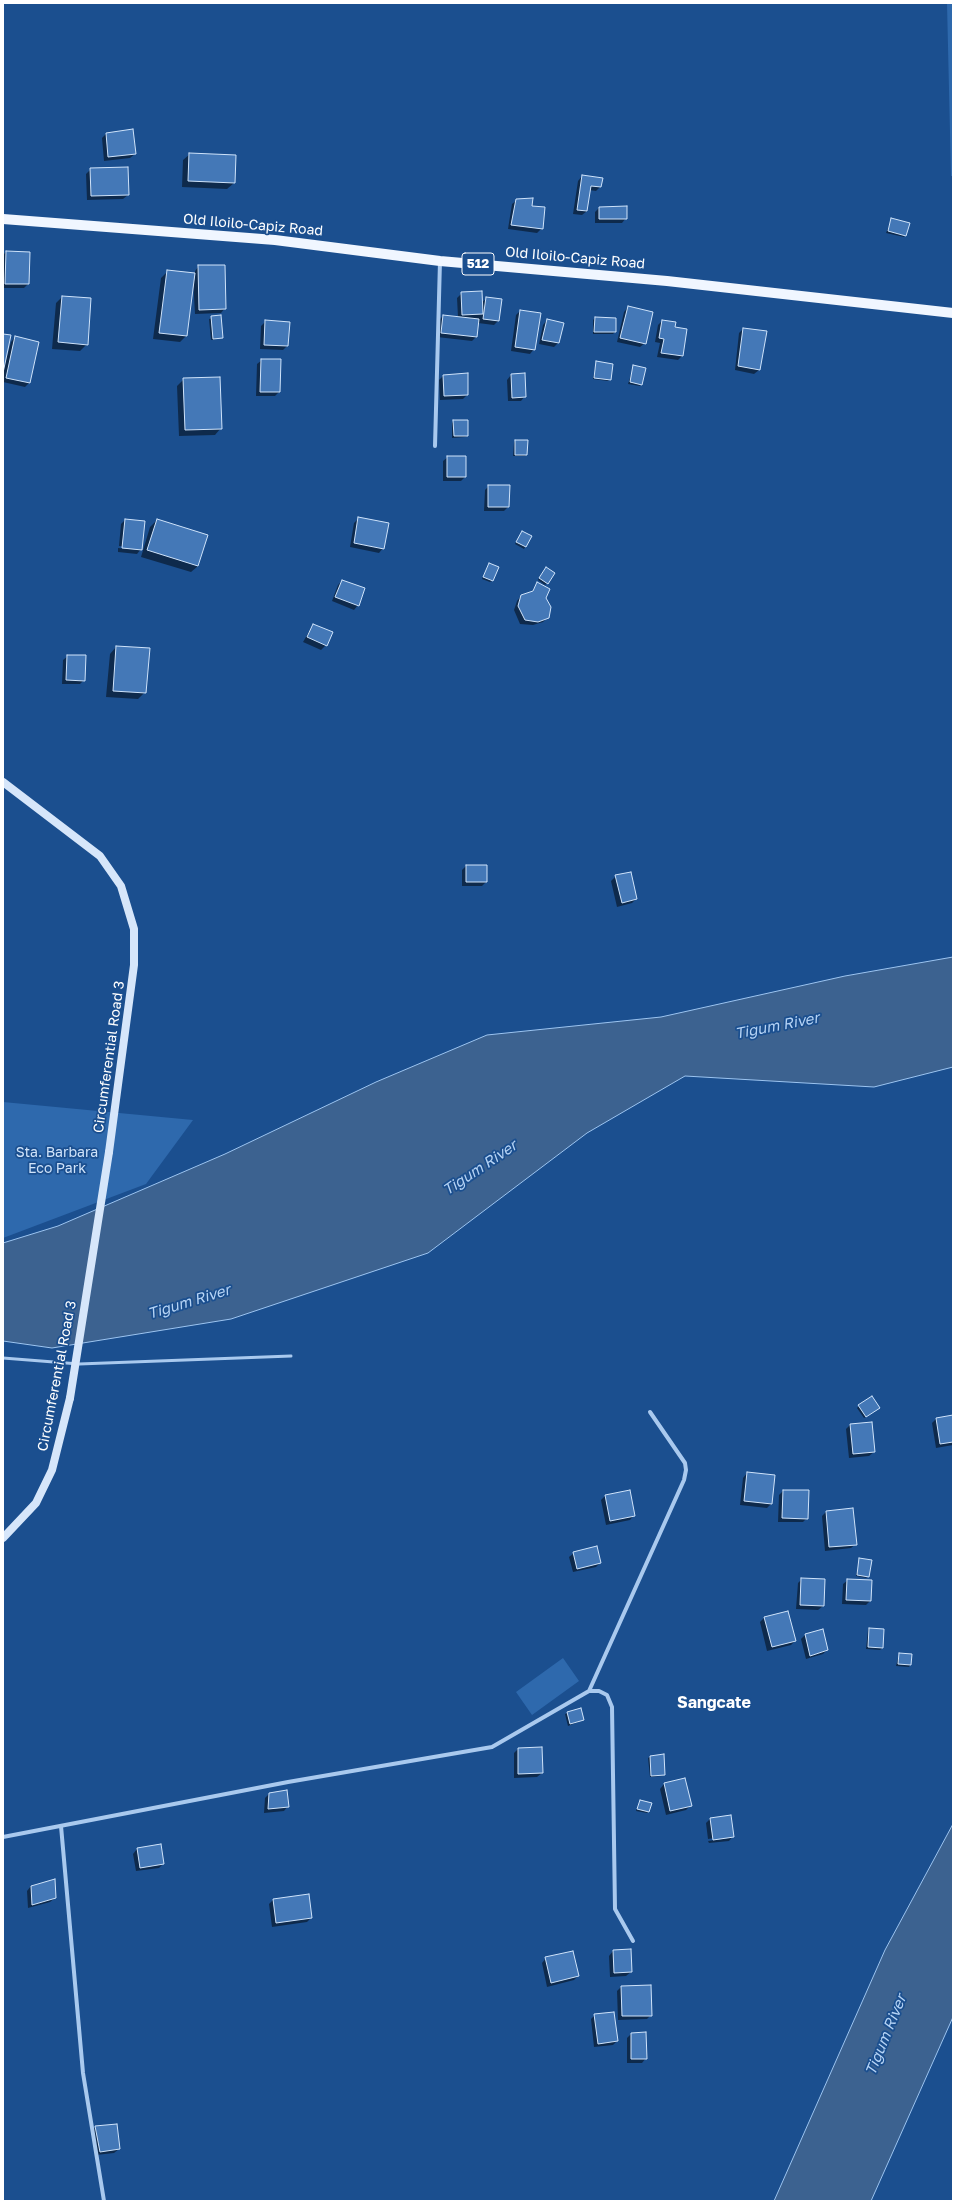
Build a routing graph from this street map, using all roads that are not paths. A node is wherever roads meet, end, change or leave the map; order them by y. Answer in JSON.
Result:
{"nodes":[{"id":1,"x":3,"y":219,"type":"edge"},
{"id":2,"x":440,"y":261,"type":"junction"},
{"id":3,"x":953,"y":312,"type":"edge"},
{"id":4,"x":435,"y":446,"type":"dead end"},
{"id":5,"x":3,"y":782,"type":"edge"},
{"id":6,"x":291,"y":1356,"type":"dead end"},
{"id":7,"x":3,"y":1358,"type":"edge"},
{"id":8,"x":650,"y":1412,"type":"dead end"},
{"id":9,"x":3,"y":1538,"type":"edge"},
{"id":10,"x":589,"y":1691,"type":"junction"},
{"id":11,"x":61,"y":1826,"type":"junction"},
{"id":12,"x":3,"y":1836,"type":"edge"},
{"id":13,"x":633,"y":1941,"type":"dead end"},
{"id":14,"x":104,"y":2201,"type":"edge"}],
"edges":[{"from":1,"to":2,"type":"main road","name":"Old Iloilo-Capiz Road","number":"512"},
{"from":2,"to":3,"type":"main road","name":"Old Iloilo-Capiz Road","number":"512"},
{"from":2,"to":4,"type":"street"},
{"from":5,"to":9,"type":"main road","name":"Circumferential Road 3","bridge":true},
{"from":6,"to":7,"type":"lane"},
{"from":8,"to":10,"type":"street"},
{"from":10,"to":11,"type":"street"},
{"from":10,"to":13,"type":"street"},
{"from":11,"to":12,"type":"street"},
{"from":11,"to":14,"type":"street"}]}
